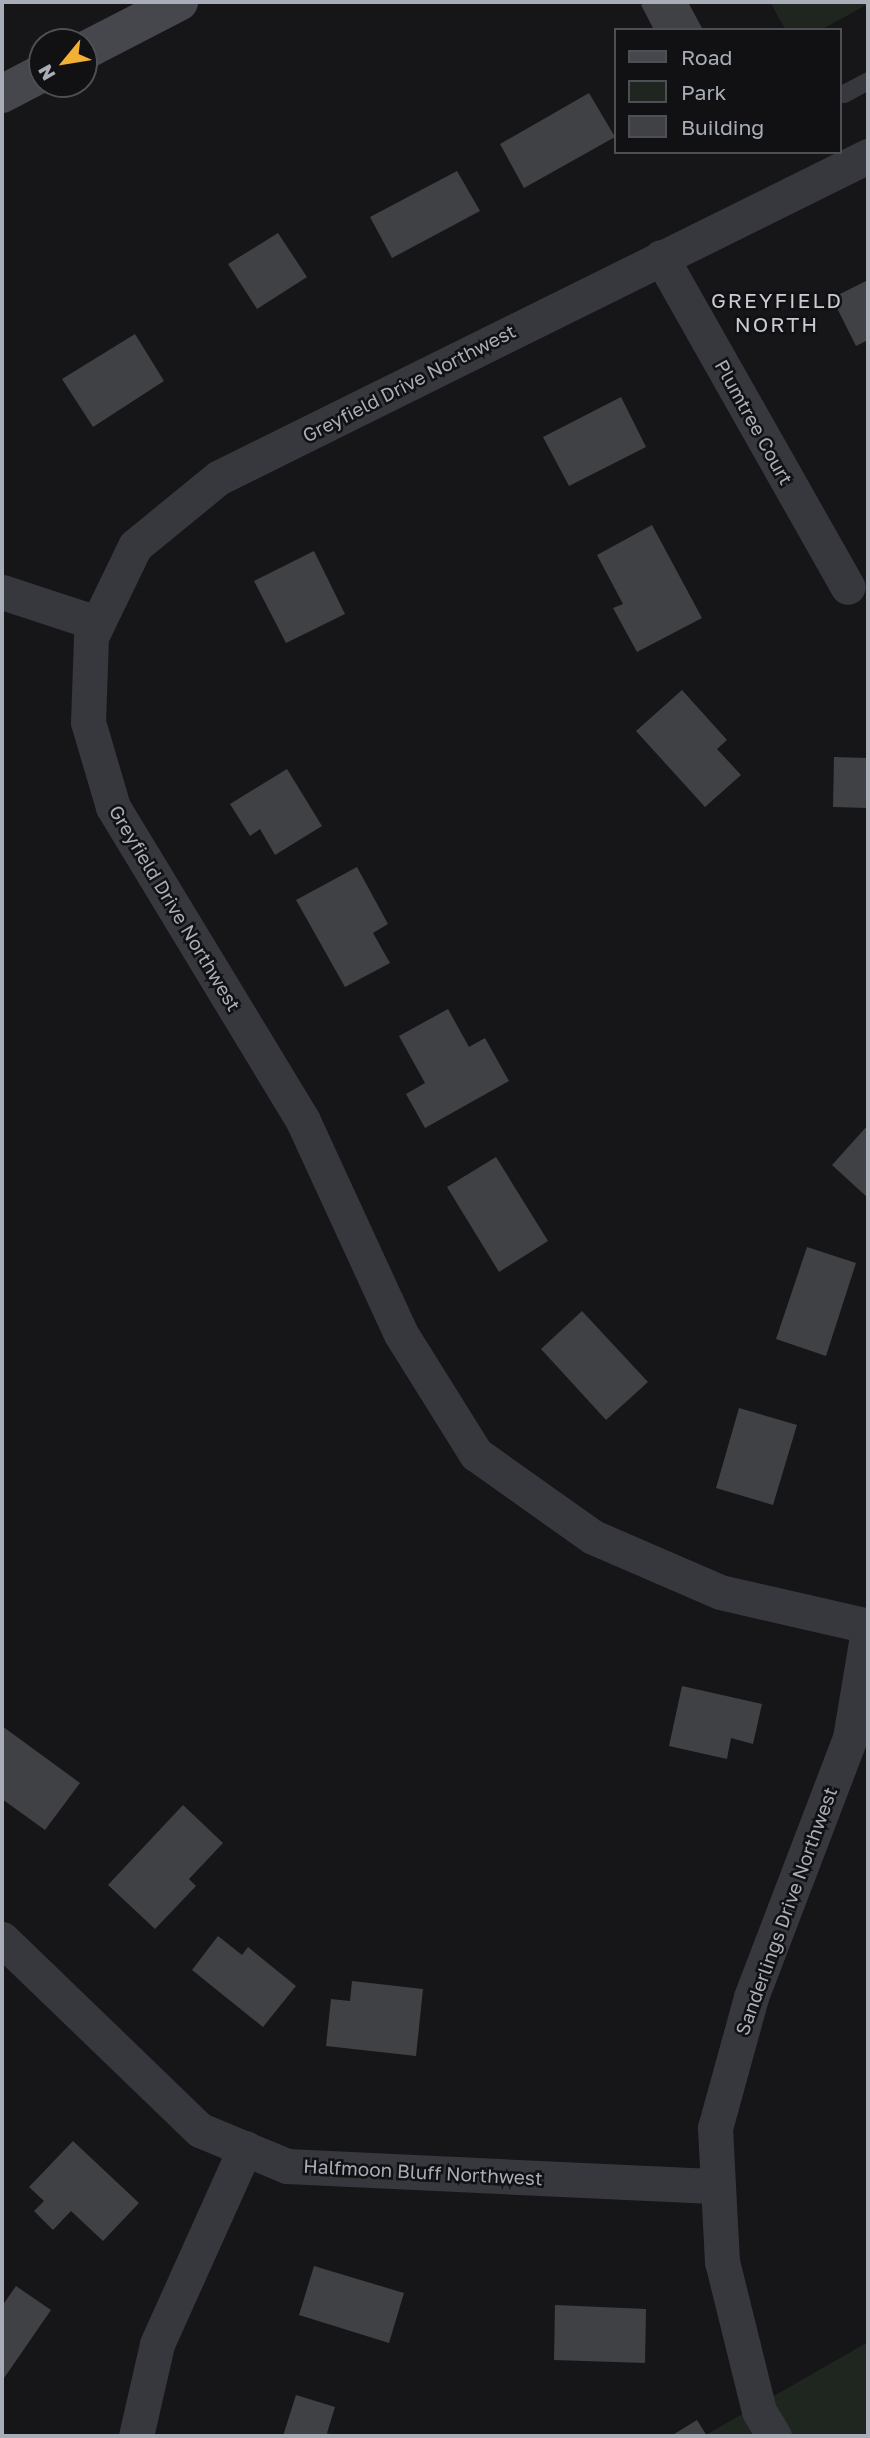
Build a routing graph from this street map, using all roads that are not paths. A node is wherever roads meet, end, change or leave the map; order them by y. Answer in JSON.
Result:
{"nodes":[{"id":1,"x":179,"y":2,"type":"edge"},
{"id":2,"x":98,"y":44,"type":"edge"},
{"id":3,"x":28,"y":80,"type":"edge"},
{"id":4,"x":868,"y":80,"type":"edge"},
{"id":5,"x":2,"y":94,"type":"edge"},
{"id":6,"x":844,"y":94,"type":"dead end"},
{"id":7,"x":868,"y":156,"type":"edge"},
{"id":8,"x":662,"y":257,"type":"junction"},
{"id":9,"x":848,"y":587,"type":"dead end"},
{"id":10,"x":2,"y":592,"type":"edge"},
{"id":11,"x":97,"y":623,"type":"junction"},
{"id":12,"x":868,"y":1628,"type":"edge"},
{"id":13,"x":2,"y":1940,"type":"edge"},
{"id":14,"x":245,"y":2148,"type":"junction"},
{"id":15,"x":718,"y":2186,"type":"junction"},
{"id":16,"x":136,"y":2436,"type":"edge"},
{"id":17,"x":774,"y":2436,"type":"edge"}],
"edges":[{"from":1,"to":2,"type":"street"},
{"from":3,"to":5,"type":"street"},
{"from":4,"to":6,"type":"lane"},
{"from":7,"to":8,"type":"street","name":"Greyfield Drive Northwest"},
{"from":8,"to":9,"type":"street","name":"Plumtree Court"},
{"from":8,"to":11,"type":"street","name":"Greyfield Drive Northwest"},
{"from":10,"to":11,"type":"street"},
{"from":11,"to":12,"type":"street","name":"Greyfield Drive Northwest"},
{"from":12,"to":15,"type":"street","name":"Sanderlings Drive Northwest"},
{"from":13,"to":14,"type":"street","name":"Halfmoon Bluff Northwest"},
{"from":14,"to":15,"type":"street","name":"Halfmoon Bluff Northwest"},
{"from":14,"to":16,"type":"street"},
{"from":15,"to":17,"type":"street","name":"Sanderlings Drive Northwest"}]}
